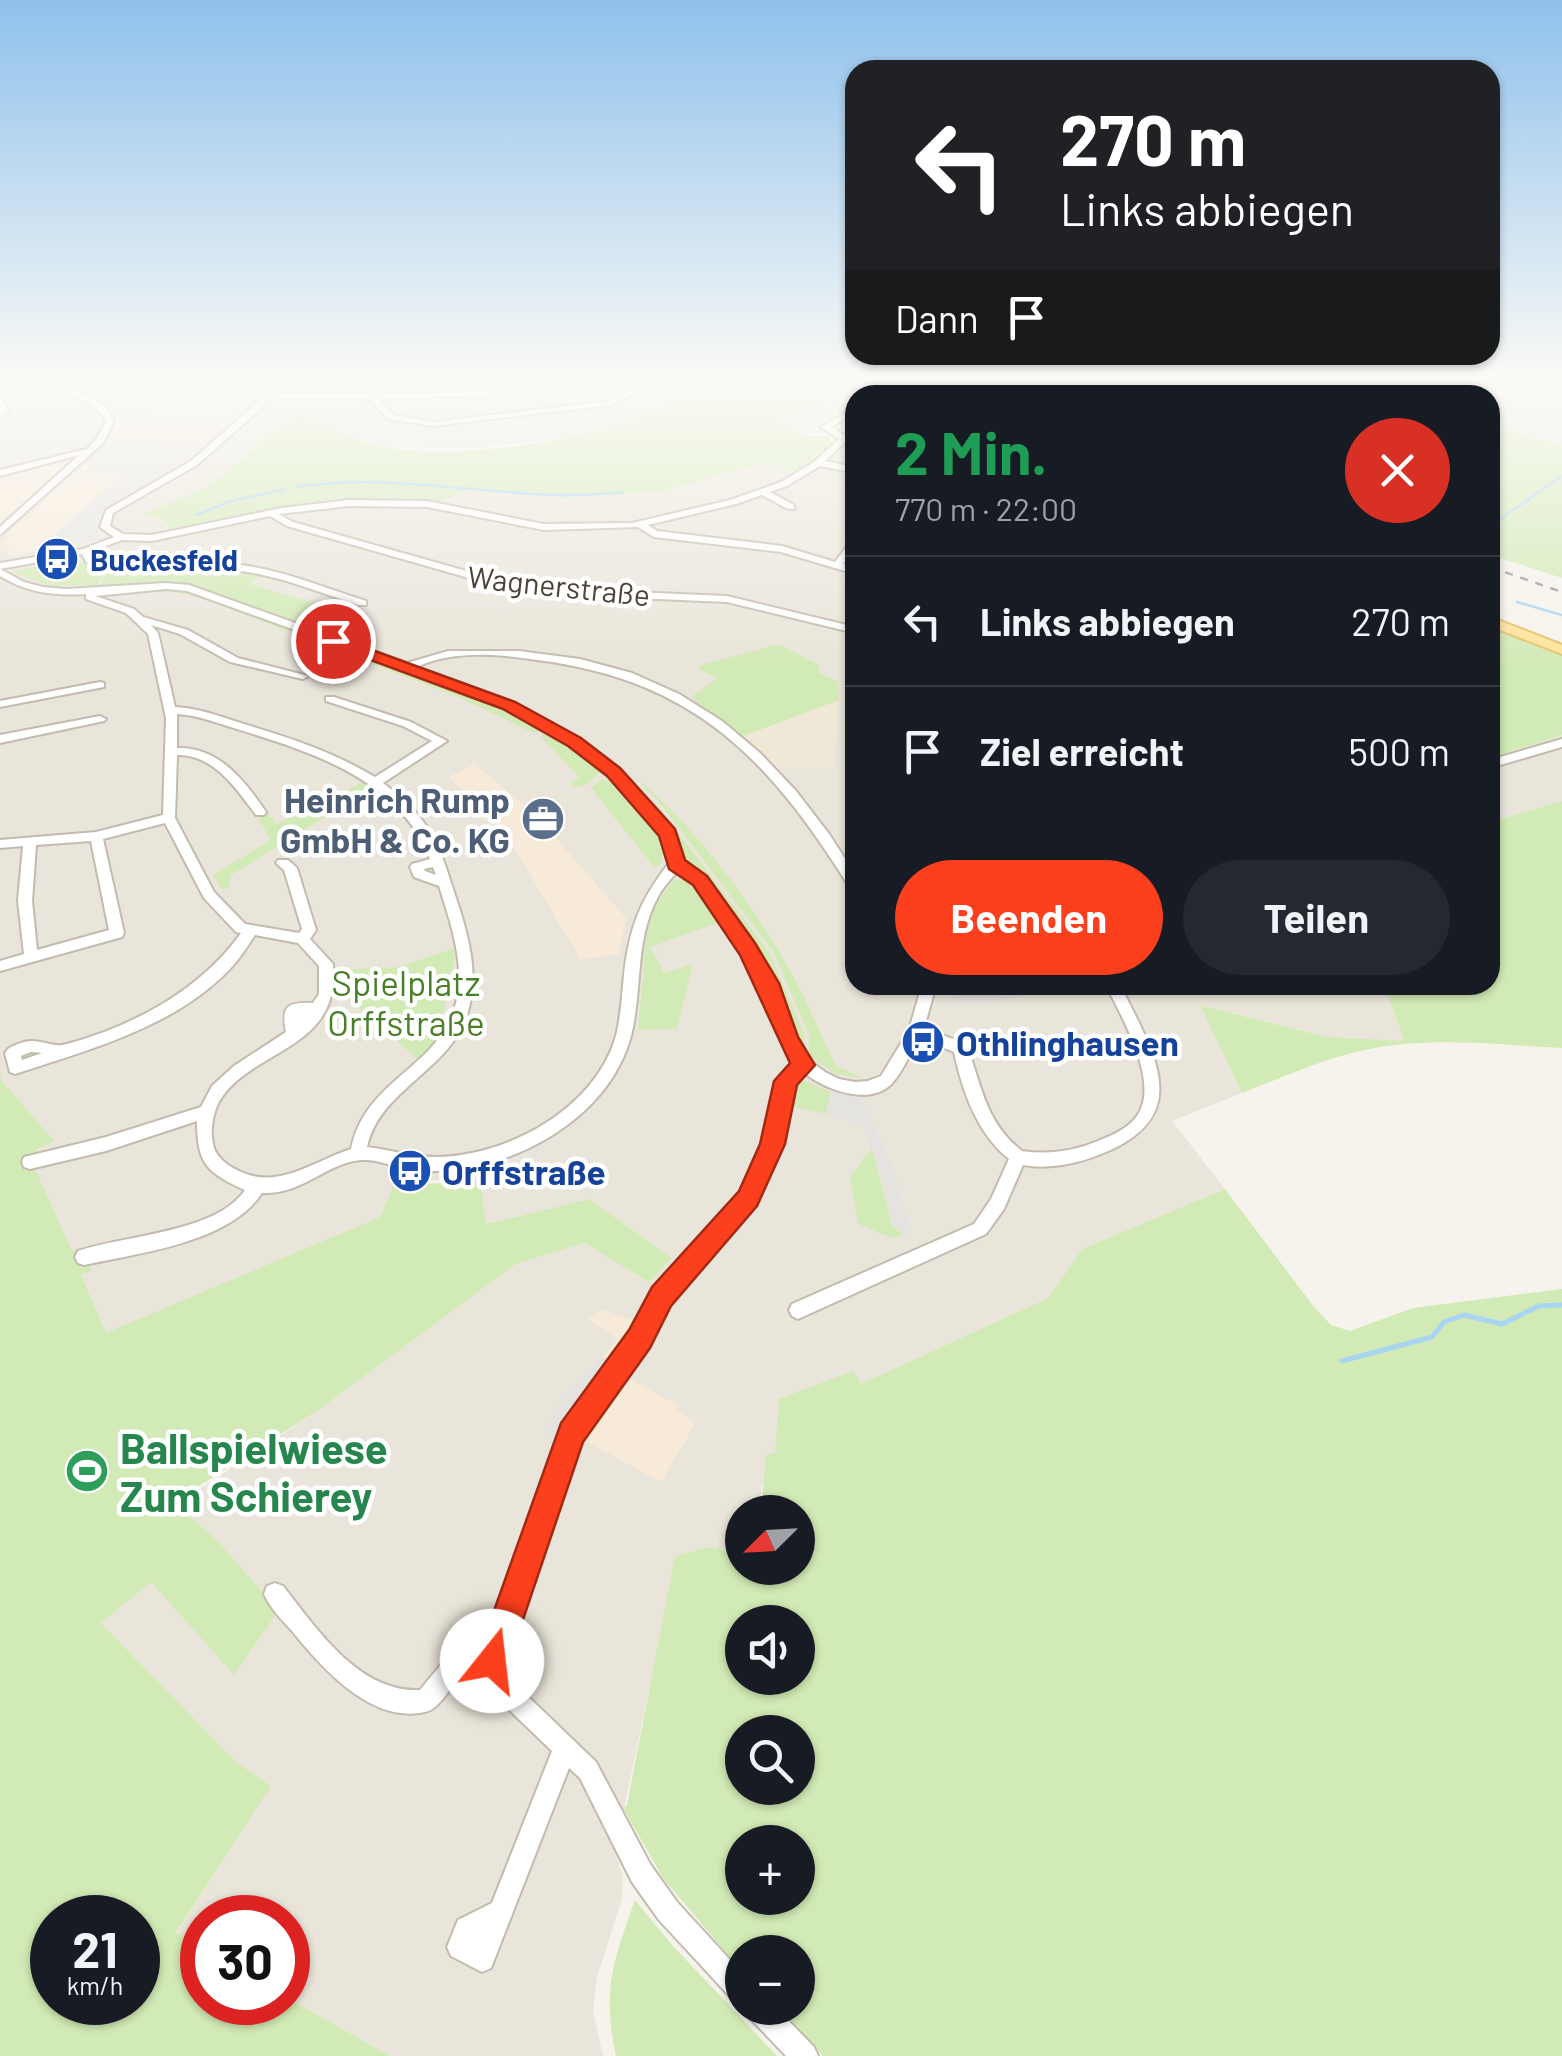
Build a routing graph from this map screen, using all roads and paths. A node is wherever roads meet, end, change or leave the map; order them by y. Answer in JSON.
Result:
{"nodes":[{"id":1,"x":62,"y":476,"type":"edge"},
{"id":2,"x":172,"y":476,"type":"edge"},
{"id":3,"x":795,"y":476,"type":"edge"},
{"id":4,"x":764,"y":492,"type":"junction"},
{"id":5,"x":791,"y":508,"type":"dead end"},
{"id":6,"x":272,"y":513,"type":"junction"},
{"id":7,"x":640,"y":524,"type":"junction"},
{"id":8,"x":0,"y":532,"type":"edge"},
{"id":9,"x":121,"y":537,"type":"junction"},
{"id":10,"x":85,"y":550,"type":"junction"},
{"id":11,"x":845,"y":556,"type":"edge"},
{"id":12,"x":838,"y":565,"type":"junction"},
{"id":13,"x":845,"y":567,"type":"edge"},
{"id":14,"x":0,"y":569,"type":"edge"},
{"id":15,"x":92,"y":589,"type":"junction"},
{"id":16,"x":362,"y":603,"type":"dead end"},
{"id":17,"x":144,"y":620,"type":"junction"},
{"id":18,"x":1500,"y":625,"type":"edge"},
{"id":19,"x":845,"y":628,"type":"edge"},
{"id":20,"x":1562,"y":650,"type":"edge"},
{"id":21,"x":406,"y":667,"type":"junction"},
{"id":22,"x":303,"y":676,"type":"dead end"},
{"id":23,"x":100,"y":685,"type":"dead end"},
{"id":24,"x":330,"y":698,"type":"dead end"},
{"id":25,"x":0,"y":704,"type":"edge"},
{"id":26,"x":171,"y":711,"type":"junction"},
{"id":27,"x":100,"y":719,"type":"dead end"},
{"id":28,"x":0,"y":738,"type":"edge"},
{"id":29,"x":1562,"y":743,"type":"edge"},
{"id":30,"x":172,"y":752,"type":"junction"},
{"id":31,"x":1500,"y":761,"type":"edge"},
{"id":32,"x":376,"y":782,"type":"junction"},
{"id":33,"x":260,"y":812,"type":"dead end"},
{"id":34,"x":169,"y":818,"type":"junction"},
{"id":35,"x":96,"y":836,"type":"junction"},
{"id":36,"x":30,"y":842,"type":"junction"},
{"id":37,"x":0,"y":844,"type":"edge"},
{"id":38,"x":283,"y":863,"type":"dead end"},
{"id":39,"x":676,"y":864,"type":"junction"},
{"id":40,"x":845,"y":869,"type":"edge"},
{"id":41,"x":251,"y":930,"type":"junction"},
{"id":42,"x":302,"y":939,"type":"junction"},
{"id":43,"x":31,"y":958,"type":"junction"},
{"id":44,"x":0,"y":966,"type":"edge"},
{"id":45,"x":926,"y":995,"type":"edge"},
{"id":46,"x":1117,"y":995,"type":"edge"},
{"id":47,"x":916,"y":1031,"type":"junction"},
{"id":48,"x":60,"y":1052,"type":"dead end"},
{"id":49,"x":803,"y":1065,"type":"junction"},
{"id":50,"x":208,"y":1111,"type":"junction"},
{"id":51,"x":358,"y":1153,"type":"junction"},
{"id":52,"x":1018,"y":1158,"type":"junction"},
{"id":53,"x":30,"y":1162,"type":"dead end"},
{"id":54,"x":257,"y":1186,"type":"junction"},
{"id":55,"x":96,"y":1259,"type":"dead end"},
{"id":56,"x":798,"y":1310,"type":"dead end"},
{"id":57,"x":275,"y":1594,"type":"dead end"},
{"id":58,"x":495,"y":1644,"type":"junction"},
{"id":59,"x":565,"y":1747,"type":"junction"},
{"id":60,"x":501,"y":1912,"type":"dead end"},
{"id":61,"x":725,"y":1973,"type":"edge"},
{"id":62,"x":775,"y":2025,"type":"edge"},
{"id":63,"x":805,"y":2056,"type":"edge"}],
"edges":[{"from":1,"to":8,"type":"street"},
{"from":2,"to":9,"type":"street"},
{"from":3,"to":4,"type":"street"},
{"from":4,"to":5,"type":"street"},
{"from":4,"to":7,"type":"street"},
{"from":6,"to":7,"type":"street"},
{"from":6,"to":9,"type":"street"},
{"from":6,"to":19,"type":"street","name":"Wagnerstraße"},
{"from":7,"to":12,"type":"street"},
{"from":9,"to":10,"type":"street"},
{"from":10,"to":14,"type":"street"},
{"from":10,"to":16,"type":"street"},
{"from":11,"to":12,"type":"street"},
{"from":12,"to":13,"type":"street"},
{"from":14,"to":15,"type":"street"},
{"from":15,"to":17,"type":"street"},
{"from":15,"to":21,"type":"street"},
{"from":17,"to":22,"type":"street"},
{"from":17,"to":26,"type":"street"},
{"from":18,"to":20,"type":"main road"},
{"from":21,"to":39,"type":"street"},
{"from":21,"to":40,"type":"street"},
{"from":23,"to":25,"type":"street"},
{"from":24,"to":32,"type":"street"},
{"from":26,"to":30,"type":"street"},
{"from":26,"to":32,"type":"street"},
{"from":27,"to":28,"type":"street"},
{"from":29,"to":31,"type":"street"},
{"from":30,"to":33,"type":"street"},
{"from":30,"to":34,"type":"street"},
{"from":32,"to":51,"type":"street"},
{"from":34,"to":35,"type":"street"},
{"from":34,"to":41,"type":"street"},
{"from":35,"to":36,"type":"street"},
{"from":35,"to":43,"type":"street"},
{"from":36,"to":37,"type":"street"},
{"from":36,"to":43,"type":"street"},
{"from":38,"to":42,"type":"street"},
{"from":39,"to":49,"type":"street"},
{"from":39,"to":51,"type":"street"},
{"from":41,"to":42,"type":"street"},
{"from":41,"to":48,"type":"street"},
{"from":42,"to":50,"type":"street"},
{"from":43,"to":44,"type":"street"},
{"from":45,"to":47,"type":"street"},
{"from":46,"to":52,"type":"street"},
{"from":47,"to":49,"type":"street"},
{"from":47,"to":52,"type":"street"},
{"from":49,"to":58,"type":"street"},
{"from":50,"to":53,"type":"street"},
{"from":50,"to":54,"type":"street"},
{"from":51,"to":54,"type":"street"},
{"from":52,"to":56,"type":"street"},
{"from":54,"to":55,"type":"street"},
{"from":57,"to":58,"type":"street"},
{"from":58,"to":59,"type":"street"},
{"from":59,"to":60,"type":"street"},
{"from":59,"to":61,"type":"street"},
{"from":62,"to":63,"type":"street"}]}
